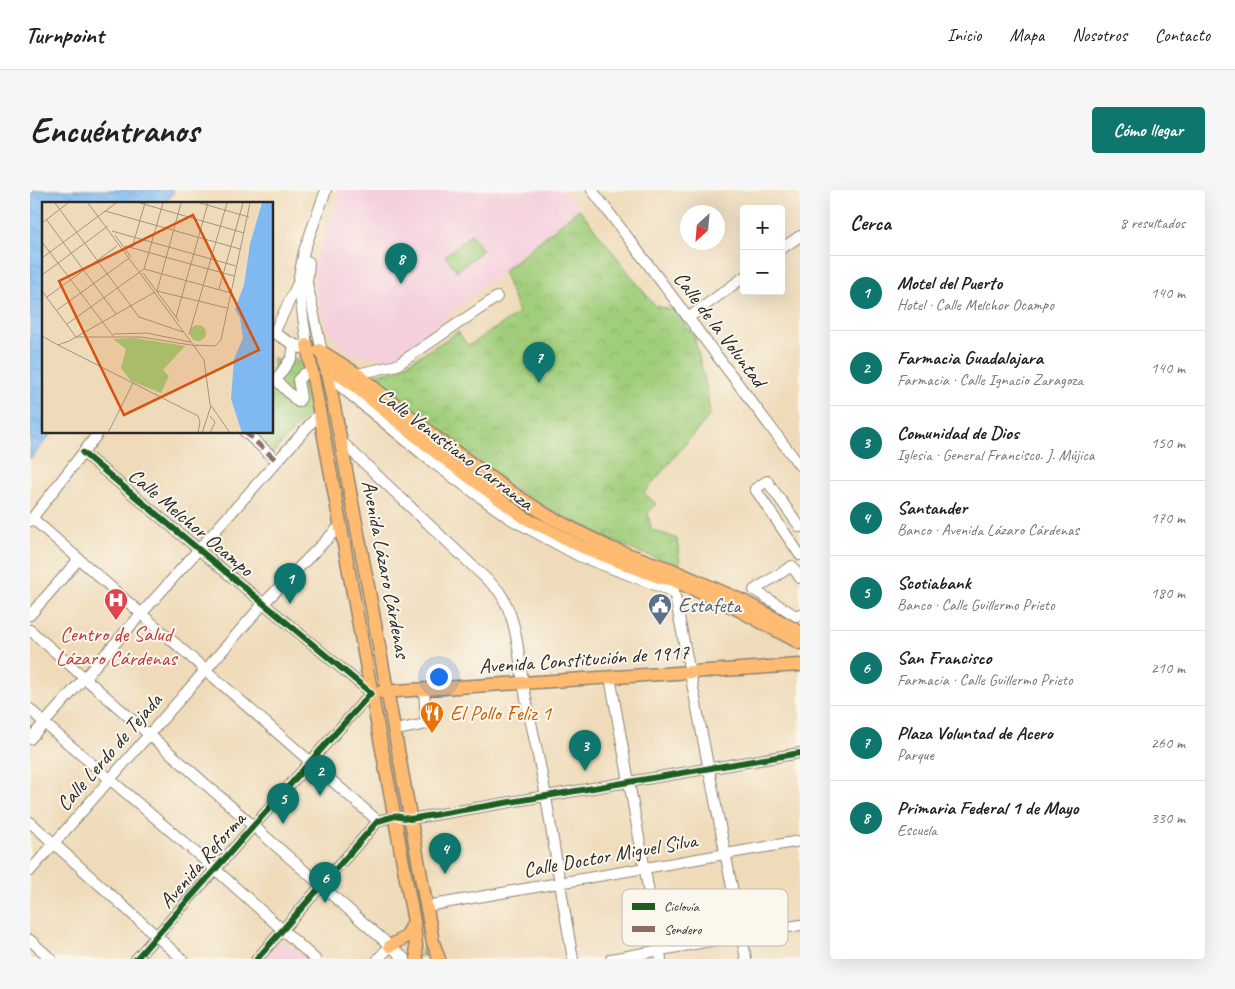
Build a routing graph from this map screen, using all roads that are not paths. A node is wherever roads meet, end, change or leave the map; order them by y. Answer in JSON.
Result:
{"nodes":[{"id":1,"x":326,"y":190,"type":"edge"},
{"id":2,"x":332,"y":190,"type":"edge"},
{"id":3,"x":592,"y":190,"type":"edge"},
{"id":4,"x":800,"y":236,"type":"edge"},
{"id":5,"x":785,"y":247,"type":"edge"},
{"id":6,"x":740,"y":280,"type":"edge"},
{"id":7,"x":298,"y":282,"type":"junction"},
{"id":8,"x":497,"y":297,"type":"dead end"},
{"id":9,"x":688,"y":318,"type":"junction"},
{"id":10,"x":274,"y":331,"type":"edge"},
{"id":11,"x":274,"y":333,"type":"edge"},
{"id":12,"x":302,"y":347,"type":"junction"},
{"id":13,"x":322,"y":352,"type":"junction"},
{"id":14,"x":312,"y":371,"type":"junction"},
{"id":15,"x":328,"y":371,"type":"junction"},
{"id":16,"x":354,"y":379,"type":"junction"},
{"id":17,"x":320,"y":413,"type":"junction"},
{"id":18,"x":97,"y":434,"type":"edge"},
{"id":19,"x":247,"y":434,"type":"edge"},
{"id":20,"x":341,"y":441,"type":"junction"},
{"id":21,"x":83,"y":453,"type":"junction"},
{"id":22,"x":277,"y":460,"type":"junction"},
{"id":23,"x":800,"y":466,"type":"edge"},
{"id":24,"x":353,"y":509,"type":"junction"},
{"id":25,"x":338,"y":512,"type":"junction"},
{"id":26,"x":31,"y":519,"type":"edge"},
{"id":27,"x":340,"y":526,"type":"junction"},
{"id":28,"x":800,"y":527,"type":"edge"},
{"id":29,"x":199,"y":549,"type":"junction"},
{"id":30,"x":800,"y":555,"type":"edge"},
{"id":31,"x":80,"y":559,"type":"junction"},
{"id":32,"x":800,"y":578,"type":"edge"},
{"id":33,"x":672,"y":580,"type":"junction"},
{"id":34,"x":264,"y":603,"type":"junction"},
{"id":35,"x":141,"y":613,"type":"junction"},
{"id":36,"x":800,"y":614,"type":"edge"},
{"id":37,"x":30,"y":615,"type":"edge"},
{"id":38,"x":30,"y":630,"type":"edge"},
{"id":39,"x":800,"y":632,"type":"edge"},
{"id":40,"x":800,"y":643,"type":"edge"},
{"id":41,"x":800,"y":665,"type":"edge"},
{"id":42,"x":206,"y":670,"type":"junction"},
{"id":43,"x":690,"y":672,"type":"junction"},
{"id":44,"x":84,"y":677,"type":"junction"},
{"id":45,"x":610,"y":677,"type":"junction"},
{"id":46,"x":523,"y":683,"type":"junction"},
{"id":47,"x":424,"y":689,"type":"junction"},
{"id":48,"x":389,"y":691,"type":"junction"},
{"id":49,"x":371,"y":692,"type":"junction"},
{"id":50,"x":30,"y":709,"type":"edge"},
{"id":51,"x":44,"y":723,"type":"junction"},
{"id":52,"x":396,"y":730,"type":"junction"},
{"id":53,"x":150,"y":735,"type":"junction"},
{"id":54,"x":30,"y":739,"type":"edge"},
{"id":55,"x":800,"y":752,"type":"edge"},
{"id":56,"x":310,"y":761,"type":"junction"},
{"id":57,"x":708,"y":768,"type":"junction"},
{"id":58,"x":110,"y":780,"type":"junction"},
{"id":59,"x":628,"y":782,"type":"junction"},
{"id":60,"x":546,"y":796,"type":"junction"},
{"id":61,"x":395,"y":816,"type":"junction"},
{"id":62,"x":410,"y":819,"type":"junction"},
{"id":63,"x":378,"y":821,"type":"junction"},
{"id":64,"x":30,"y":822,"type":"edge"},
{"id":65,"x":253,"y":826,"type":"junction"},
{"id":66,"x":800,"y":840,"type":"edge"},
{"id":67,"x":54,"y":844,"type":"junction"},
{"id":68,"x":724,"y":854,"type":"junction"},
{"id":69,"x":645,"y":868,"type":"junction"},
{"id":70,"x":215,"y":870,"type":"junction"},
{"id":71,"x":30,"y":871,"type":"edge"},
{"id":72,"x":559,"y":883,"type":"junction"},
{"id":73,"x":321,"y":886,"type":"junction"},
{"id":74,"x":649,"y":889,"type":"edge"},
{"id":75,"x":731,"y":889,"type":"edge"},
{"id":76,"x":427,"y":906,"type":"junction"},
{"id":77,"x":414,"y":922,"type":"junction"},
{"id":78,"x":282,"y":930,"type":"junction"},
{"id":79,"x":156,"y":936,"type":"junction"},
{"id":80,"x":30,"y":940,"type":"edge"},
{"id":81,"x":390,"y":946,"type":"junction"},
{"id":82,"x":698,"y":946,"type":"edge"},
{"id":83,"x":743,"y":946,"type":"edge"},
{"id":84,"x":660,"y":955,"type":"edge"},
{"id":85,"x":51,"y":959,"type":"edge"},
{"id":86,"x":136,"y":959,"type":"edge"},
{"id":87,"x":182,"y":959,"type":"edge"},
{"id":88,"x":257,"y":959,"type":"edge"},
{"id":89,"x":315,"y":959,"type":"edge"},
{"id":90,"x":378,"y":959,"type":"edge"},
{"id":91,"x":405,"y":959,"type":"edge"},
{"id":92,"x":417,"y":959,"type":"edge"},
{"id":93,"x":428,"y":959,"type":"edge"},
{"id":94,"x":434,"y":959,"type":"edge"},
{"id":95,"x":439,"y":959,"type":"edge"},
{"id":96,"x":573,"y":959,"type":"edge"},
{"id":97,"x":611,"y":959,"type":"edge"},
{"id":98,"x":746,"y":959,"type":"edge"}],
"edges":[{"from":1,"to":7,"type":"street","name":"Avenida Lázaro Cárdenas"},
{"from":2,"to":13,"type":"street","name":"Avenida Lázaro Cárdenas"},
{"from":3,"to":9,"type":"street","name":"Calle de la Voluntad"},
{"from":4,"to":5,"type":"street"},
{"from":6,"to":9,"type":"street"},
{"from":7,"to":10,"type":"street"},
{"from":7,"to":12,"type":"street","name":"Avenida Lázaro Cárdenas"},
{"from":8,"to":16,"type":"street"},
{"from":9,"to":23,"type":"street","name":"Calle de la Voluntad"},
{"from":11,"to":12,"type":"street"},
{"from":12,"to":13,"type":"main road"},
{"from":12,"to":14,"type":"main road","name":"Avenida Lázaro Cárdenas"},
{"from":12,"to":14,"type":"street"},
{"from":12,"to":15,"type":"main road"},
{"from":13,"to":15,"type":"main road","name":"Avenida Lázaro Cárdenas"},
{"from":13,"to":16,"type":"main road"},
{"from":14,"to":17,"type":"main road","name":"Avenida Lázaro Cárdenas"},
{"from":15,"to":16,"type":"main road"},
{"from":15,"to":20,"type":"main road","name":"Avenida Lázaro Cárdenas"},
{"from":15,"to":33,"type":"street","name":"Calle Venustiano Carranza"},
{"from":16,"to":33,"type":"main road"},
{"from":17,"to":22,"type":"street"},
{"from":17,"to":25,"type":"main road","name":"Avenida Lázaro Cárdenas"},
{"from":18,"to":21,"type":"street"},
{"from":19,"to":22,"type":"street"},
{"from":20,"to":24,"type":"main road","name":"Avenida Lázaro Cárdenas"},
{"from":20,"to":46,"type":"street"},
{"from":21,"to":26,"type":"street"},
{"from":21,"to":29,"type":"street","name":"Calle Melchor Ocampo"},
{"from":22,"to":29,"type":"street"},
{"from":24,"to":25,"type":"main road"},
{"from":24,"to":48,"type":"main road","name":"Avenida Lázaro Cárdenas"},
{"from":25,"to":27,"type":"main road","name":"Avenida Lázaro Cárdenas"},
{"from":26,"to":31,"type":"street"},
{"from":27,"to":34,"type":"street","name":"Calle Lerdo de Tejada"},
{"from":27,"to":49,"type":"main road","name":"Avenida Lázaro Cárdenas"},
{"from":28,"to":30,"type":"street"},
{"from":29,"to":34,"type":"street","name":"Calle Melchor Ocampo"},
{"from":29,"to":35,"type":"street"},
{"from":31,"to":35,"type":"street"},
{"from":31,"to":37,"type":"street"},
{"from":32,"to":36,"type":"street"},
{"from":33,"to":39,"type":"main road","name":"Calle Venustiano Carranza"},
{"from":33,"to":40,"type":"main road","name":"Calle Venustiano Carranza"},
{"from":33,"to":43,"type":"street"},
{"from":34,"to":42,"type":"street","name":"Calle Lerdo de Tejada"},
{"from":34,"to":49,"type":"street","name":"Calle Melchor Ocampo"},
{"from":35,"to":42,"type":"street"},
{"from":35,"to":44,"type":"street"},
{"from":38,"to":44,"type":"street"},
{"from":41,"to":43,"type":"main road","name":"Avenida Constitución de 1917"},
{"from":42,"to":53,"type":"street","name":"Calle Lerdo de Tejada"},
{"from":42,"to":56,"type":"street"},
{"from":43,"to":45,"type":"main road","name":"Avenida Constitución de 1917"},
{"from":43,"to":57,"type":"street"},
{"from":44,"to":51,"type":"street"},
{"from":44,"to":53,"type":"street"},
{"from":45,"to":46,"type":"main road","name":"Avenida Constitución de 1917"},
{"from":45,"to":59,"type":"street"},
{"from":46,"to":47,"type":"main road","name":"Avenida Constitución de 1917"},
{"from":46,"to":60,"type":"street"},
{"from":47,"to":48,"type":"main road","name":"Avenida Constitución de 1917"},
{"from":47,"to":52,"type":"street"},
{"from":48,"to":49,"type":"main road","name":"Avenida Constitución de 1917"},
{"from":48,"to":52,"type":"main road","name":"Avenida Lázaro Cárdenas"},
{"from":49,"to":56,"type":"street","name":"Avenida Reforma"},
{"from":49,"to":61,"type":"main road","name":"Avenida Lázaro Cárdenas"},
{"from":50,"to":51,"type":"street"},
{"from":51,"to":54,"type":"street"},
{"from":51,"to":58,"type":"street"},
{"from":52,"to":62,"type":"main road","name":"Avenida Lázaro Cárdenas"},
{"from":53,"to":58,"type":"street","name":"Calle Lerdo de Tejada"},
{"from":53,"to":65,"type":"street"},
{"from":55,"to":57,"type":"street"},
{"from":56,"to":63,"type":"street"},
{"from":56,"to":65,"type":"street","name":"Avenida Reforma"},
{"from":57,"to":59,"type":"street"},
{"from":57,"to":68,"type":"street"},
{"from":58,"to":67,"type":"street","name":"Calle Lerdo de Tejada"},
{"from":58,"to":70,"type":"street"},
{"from":59,"to":60,"type":"street"},
{"from":59,"to":69,"type":"street"},
{"from":60,"to":62,"type":"street"},
{"from":60,"to":72,"type":"street"},
{"from":61,"to":62,"type":"street"},
{"from":61,"to":63,"type":"street"},
{"from":61,"to":77,"type":"main road","name":"Avenida Lázaro Cárdenas"},
{"from":62,"to":76,"type":"main road","name":"Avenida Lázaro Cárdenas"},
{"from":63,"to":73,"type":"street"},
{"from":64,"to":67,"type":"street"},
{"from":65,"to":70,"type":"street","name":"Avenida Reforma"},
{"from":65,"to":73,"type":"street"},
{"from":66,"to":68,"type":"street","name":"Calle Doctor Miguel Silva"},
{"from":67,"to":71,"type":"street","name":"Calle Lerdo de Tejada"},
{"from":67,"to":79,"type":"street"},
{"from":68,"to":69,"type":"street","name":"Calle Doctor Miguel Silva"},
{"from":68,"to":75,"type":"street"},
{"from":69,"to":72,"type":"street","name":"Calle Doctor Miguel Silva"},
{"from":69,"to":74,"type":"street"},
{"from":70,"to":78,"type":"street"},
{"from":70,"to":79,"type":"street","name":"Avenida Reforma"},
{"from":72,"to":76,"type":"street","name":"Calle Doctor Miguel Silva"},
{"from":72,"to":96,"type":"street"},
{"from":73,"to":78,"type":"street"},
{"from":73,"to":81,"type":"street"},
{"from":76,"to":95,"type":"main road","name":"Avenida Lázaro Cárdenas"},
{"from":77,"to":81,"type":"main road"},
{"from":77,"to":92,"type":"main road","name":"Avenida Lázaro Cárdenas"},
{"from":78,"to":88,"type":"street"},
{"from":78,"to":89,"type":"street"},
{"from":79,"to":86,"type":"street","name":"Avenida Reforma"},
{"from":79,"to":87,"type":"street"},
{"from":80,"to":85,"type":"street"},
{"from":81,"to":90,"type":"street"},
{"from":81,"to":91,"type":"street"},
{"from":82,"to":84,"type":"street"},
{"from":83,"to":98,"type":"street"},
{"from":84,"to":97,"type":"street"},
{"from":93,"to":94,"type":"main road"}]}
